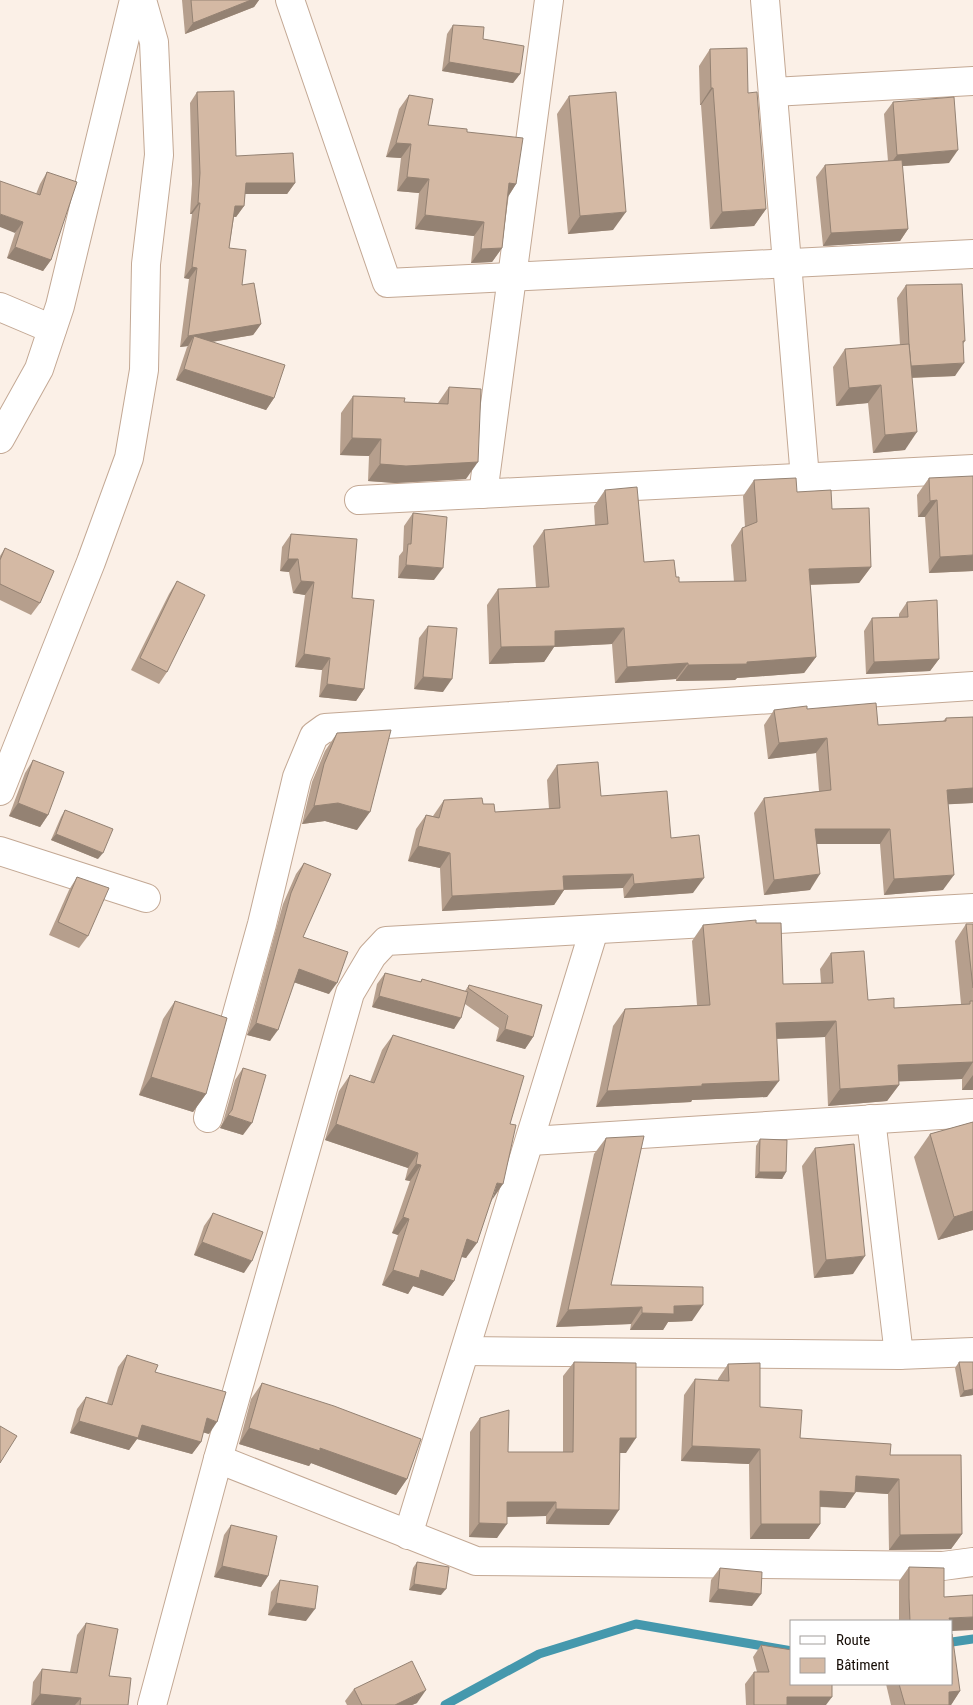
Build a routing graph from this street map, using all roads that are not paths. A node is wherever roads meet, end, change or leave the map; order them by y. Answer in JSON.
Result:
{"nodes":[{"id":1,"x":134,"y":0,"type":"edge"},
{"id":2,"x":142,"y":0,"type":"edge"},
{"id":3,"x":290,"y":0,"type":"edge"},
{"id":4,"x":548,"y":0,"type":"edge"},
{"id":5,"x":765,"y":0,"type":"edge"},
{"id":6,"x":973,"y":81,"type":"edge"},
{"id":7,"x":773,"y":92,"type":"junction"},
{"id":8,"x":973,"y":254,"type":"edge"},
{"id":9,"x":787,"y":263,"type":"junction"},
{"id":10,"x":512,"y":276,"type":"junction"},
{"id":11,"x":0,"y":307,"type":"edge"},
{"id":12,"x":52,"y":329,"type":"junction"},
{"id":13,"x":0,"y":439,"type":"edge"},
{"id":14,"x":973,"y":469,"type":"edge"},
{"id":15,"x":805,"y":478,"type":"junction"},
{"id":16,"x":483,"y":494,"type":"junction"},
{"id":17,"x":358,"y":500,"type":"dead end"},
{"id":18,"x":973,"y":686,"type":"edge"},
{"id":19,"x":0,"y":791,"type":"edge"},
{"id":20,"x":0,"y":851,"type":"edge"},
{"id":21,"x":146,"y":898,"type":"dead end"},
{"id":22,"x":973,"y":908,"type":"edge"},
{"id":23,"x":594,"y":930,"type":"junction"},
{"id":24,"x":973,"y":1113,"type":"edge"},
{"id":25,"x":208,"y":1118,"type":"dead end"},
{"id":26,"x":871,"y":1119,"type":"junction"},
{"id":27,"x":530,"y":1141,"type":"junction"},
{"id":28,"x":465,"y":1351,"type":"junction"},
{"id":29,"x":973,"y":1352,"type":"edge"},
{"id":30,"x":899,"y":1355,"type":"junction"},
{"id":31,"x":218,"y":1459,"type":"junction"},
{"id":32,"x":408,"y":1534,"type":"junction"},
{"id":33,"x":973,"y":1562,"type":"edge"},
{"id":34,"x":152,"y":1705,"type":"edge"}],
"edges":[{"from":1,"to":12,"type":"street"},
{"from":2,"to":19,"type":"street"},
{"from":3,"to":10,"type":"street"},
{"from":4,"to":10,"type":"street"},
{"from":5,"to":7,"type":"street"},
{"from":6,"to":7,"type":"street"},
{"from":7,"to":9,"type":"street"},
{"from":8,"to":9,"type":"street"},
{"from":9,"to":10,"type":"street"},
{"from":9,"to":15,"type":"street"},
{"from":10,"to":16,"type":"street"},
{"from":11,"to":12,"type":"street"},
{"from":12,"to":13,"type":"street"},
{"from":14,"to":15,"type":"street"},
{"from":15,"to":16,"type":"street"},
{"from":16,"to":17,"type":"street"},
{"from":18,"to":25,"type":"street"},
{"from":20,"to":21,"type":"street"},
{"from":22,"to":23,"type":"street"},
{"from":23,"to":27,"type":"street"},
{"from":23,"to":31,"type":"street"},
{"from":24,"to":26,"type":"street"},
{"from":26,"to":27,"type":"street"},
{"from":26,"to":30,"type":"street"},
{"from":27,"to":28,"type":"street"},
{"from":28,"to":30,"type":"street"},
{"from":28,"to":32,"type":"street"},
{"from":29,"to":30,"type":"street"},
{"from":31,"to":32,"type":"street"},
{"from":31,"to":34,"type":"street"},
{"from":32,"to":33,"type":"street"}]}
